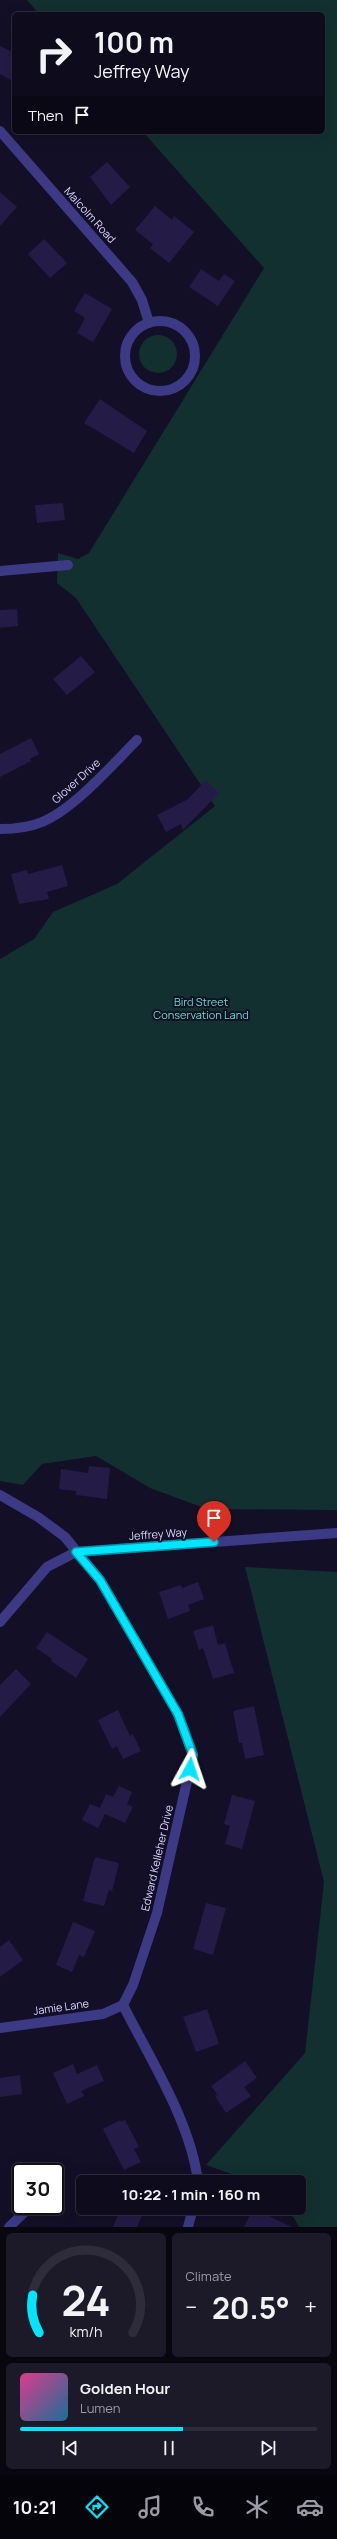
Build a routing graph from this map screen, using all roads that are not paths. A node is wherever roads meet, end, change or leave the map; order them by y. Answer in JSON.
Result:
{"nodes":[{"id":1,"x":0,"y":131,"type":"edge"},
{"id":2,"x":149,"y":323,"type":"junction"},
{"id":3,"x":68,"y":565,"type":"dead end"},
{"id":4,"x":0,"y":571,"type":"edge"},
{"id":5,"x":138,"y":740,"type":"dead end"},
{"id":6,"x":0,"y":830,"type":"edge"},
{"id":7,"x":0,"y":1495,"type":"edge"},
{"id":8,"x":337,"y":1533,"type":"edge"},
{"id":9,"x":76,"y":1552,"type":"junction"},
{"id":10,"x":0,"y":1622,"type":"edge"},
{"id":11,"x":123,"y":2005,"type":"junction"},
{"id":12,"x":0,"y":2028,"type":"edge"},
{"id":13,"x":197,"y":2175,"type":"edge"},
{"id":14,"x":22,"y":2215,"type":"edge"},
{"id":15,"x":191,"y":2215,"type":"edge"},
{"id":16,"x":9,"y":2227,"type":"edge"},
{"id":17,"x":188,"y":2227,"type":"edge"}],
"edges":[{"from":1,"to":2,"type":"street","name":"Malcolm Road"},
{"from":2,"to":2,"type":"street"},
{"from":3,"to":4,"type":"street"},
{"from":5,"to":6,"type":"street","name":"Glover Drive"},
{"from":7,"to":9,"type":"street","name":"Edward Kelleher Drive"},
{"from":8,"to":9,"type":"street","name":"Jeffrey Way"},
{"from":9,"to":10,"type":"street"},
{"from":9,"to":11,"type":"street","name":"Edward Kelleher Drive"},
{"from":11,"to":12,"type":"street","name":"Jamie Lane"},
{"from":11,"to":13,"type":"street"},
{"from":14,"to":16,"type":"street"},
{"from":15,"to":17,"type":"street"}]}
